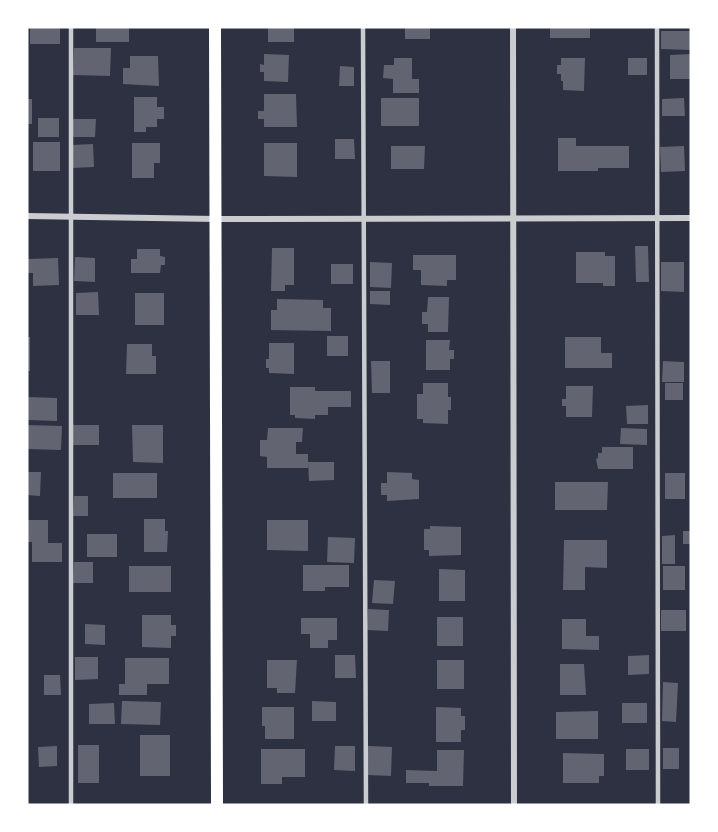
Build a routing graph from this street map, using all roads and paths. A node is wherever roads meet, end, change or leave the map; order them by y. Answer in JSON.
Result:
{"nodes":[{"id":1,"x":71,"y":27,"type":"edge"},
{"id":2,"x":215,"y":27,"type":"edge"},
{"id":3,"x":363,"y":27,"type":"edge"},
{"id":4,"x":513,"y":27,"type":"edge"},
{"id":5,"x":657,"y":27,"type":"edge"},
{"id":6,"x":27,"y":216,"type":"edge"},
{"id":7,"x":73,"y":217,"type":"junction"},
{"id":8,"x":658,"y":218,"type":"junction"},
{"id":9,"x":691,"y":218,"type":"edge"},
{"id":10,"x":216,"y":219,"type":"junction"},
{"id":11,"x":363,"y":219,"type":"junction"},
{"id":12,"x":514,"y":219,"type":"junction"},
{"id":13,"x":72,"y":805,"type":"edge"},
{"id":14,"x":217,"y":805,"type":"edge"},
{"id":15,"x":366,"y":805,"type":"edge"},
{"id":16,"x":514,"y":805,"type":"edge"},
{"id":17,"x":658,"y":805,"type":"edge"}],
"edges":[{"from":1,"to":7,"type":"lane"},
{"from":2,"to":10,"type":"main road"},
{"from":3,"to":11,"type":"lane"},
{"from":4,"to":12,"type":"street"},
{"from":5,"to":8,"type":"lane"},
{"from":6,"to":7,"type":"street"},
{"from":7,"to":10,"type":"street"},
{"from":7,"to":13,"type":"lane"},
{"from":8,"to":9,"type":"street"},
{"from":8,"to":12,"type":"street"},
{"from":8,"to":17,"type":"lane"},
{"from":10,"to":11,"type":"street"},
{"from":10,"to":14,"type":"main road"},
{"from":11,"to":12,"type":"street"},
{"from":11,"to":15,"type":"lane"},
{"from":12,"to":16,"type":"street"}]}
